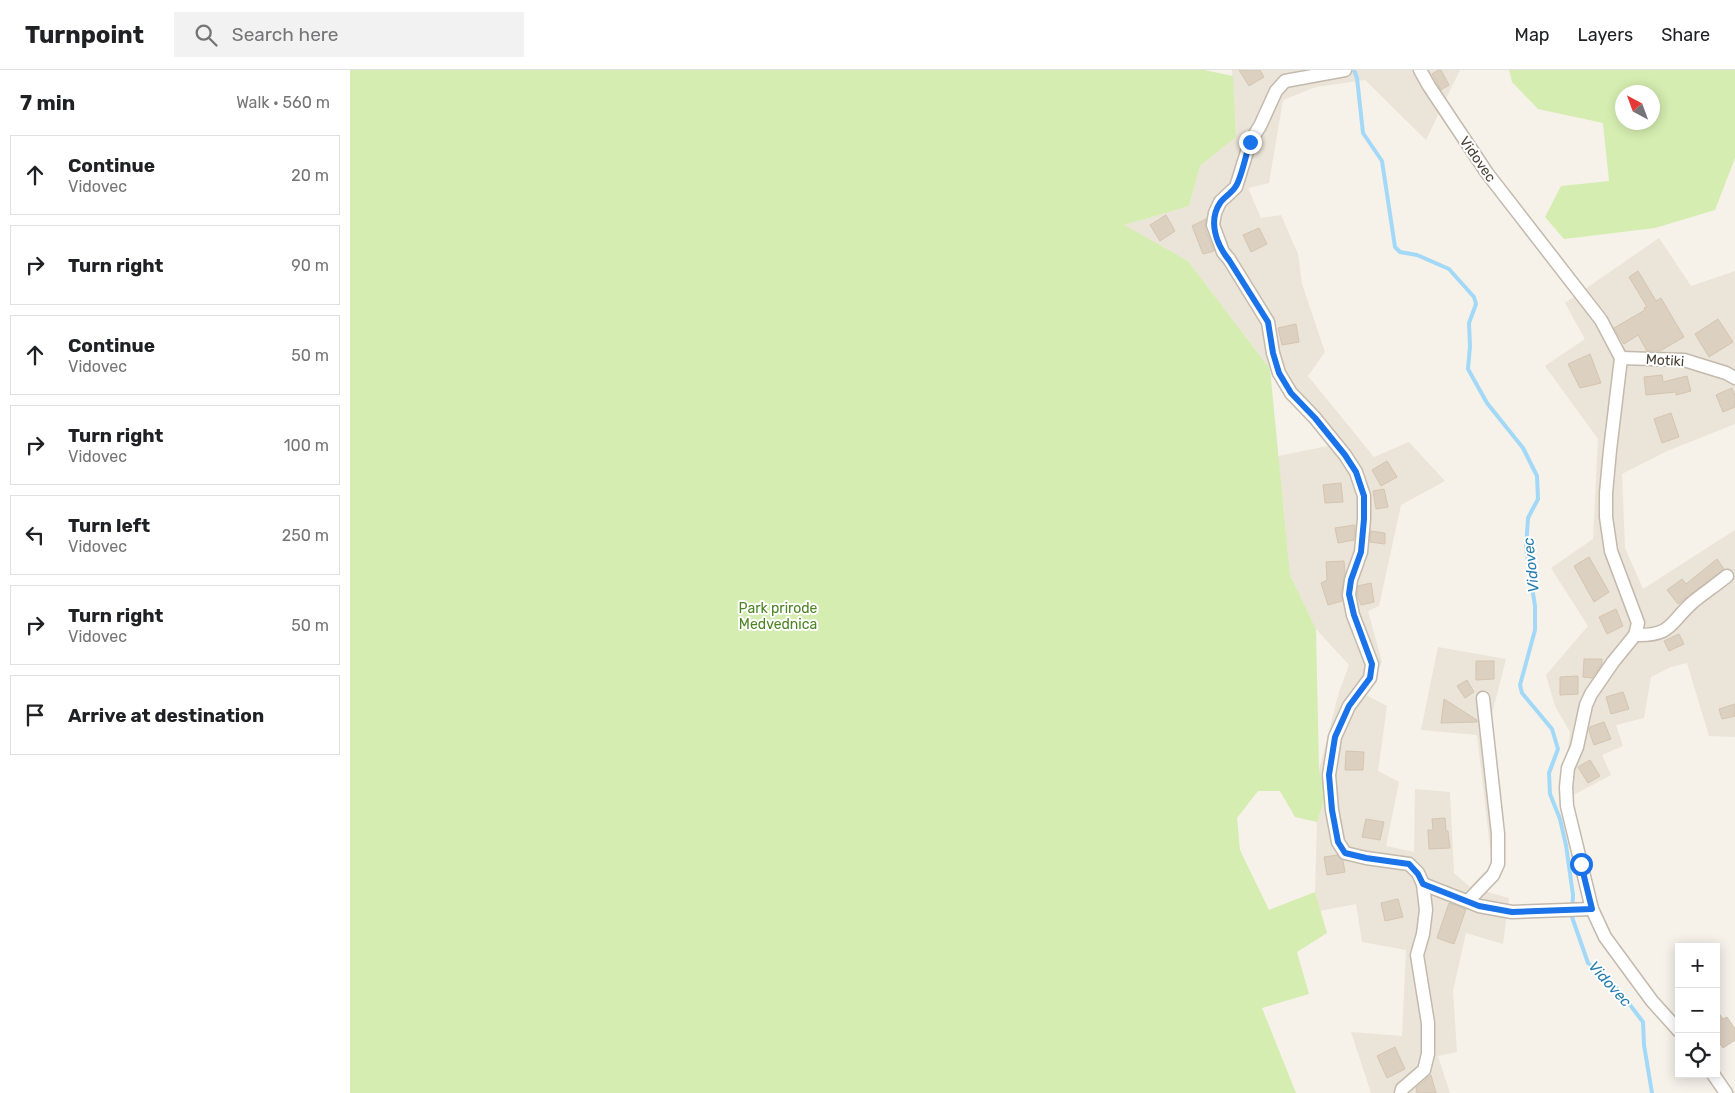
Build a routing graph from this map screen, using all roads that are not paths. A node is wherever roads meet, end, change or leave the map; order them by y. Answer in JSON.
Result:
{"nodes":[{"id":1,"x":1345,"y":70,"type":"edge"},
{"id":2,"x":1420,"y":70,"type":"edge"},
{"id":3,"x":1621,"y":358,"type":"junction"},
{"id":4,"x":1735,"y":378,"type":"edge"},
{"id":5,"x":1728,"y":576,"type":"dead end"},
{"id":6,"x":1635,"y":636,"type":"junction"},
{"id":7,"x":1483,"y":698,"type":"dead end"},
{"id":8,"x":1423,"y":884,"type":"junction"},
{"id":9,"x":1444,"y":892,"type":"junction"},
{"id":10,"x":1468,"y":902,"type":"junction"},
{"id":11,"x":1592,"y":909,"type":"junction"},
{"id":12,"x":1426,"y":910,"type":"junction"},
{"id":13,"x":1675,"y":1027,"type":"edge"},
{"id":14,"x":1716,"y":1078,"type":"edge"},
{"id":15,"x":1401,"y":1093,"type":"edge"},
{"id":16,"x":1726,"y":1093,"type":"edge"}],
"edges":[{"from":1,"to":8,"type":"street"},
{"from":2,"to":3,"type":"street","name":"Vidovec"},
{"from":3,"to":4,"type":"street","name":"Motiki"},
{"from":3,"to":6,"type":"street"},
{"from":5,"to":6,"type":"street"},
{"from":6,"to":11,"type":"street"},
{"from":7,"to":10,"type":"street"},
{"from":8,"to":9,"type":"street"},
{"from":8,"to":12,"type":"street"},
{"from":9,"to":10,"type":"street"},
{"from":9,"to":12,"type":"street"},
{"from":10,"to":11,"type":"street"},
{"from":11,"to":13,"type":"street"},
{"from":12,"to":15,"type":"street"},
{"from":14,"to":16,"type":"street"}]}
